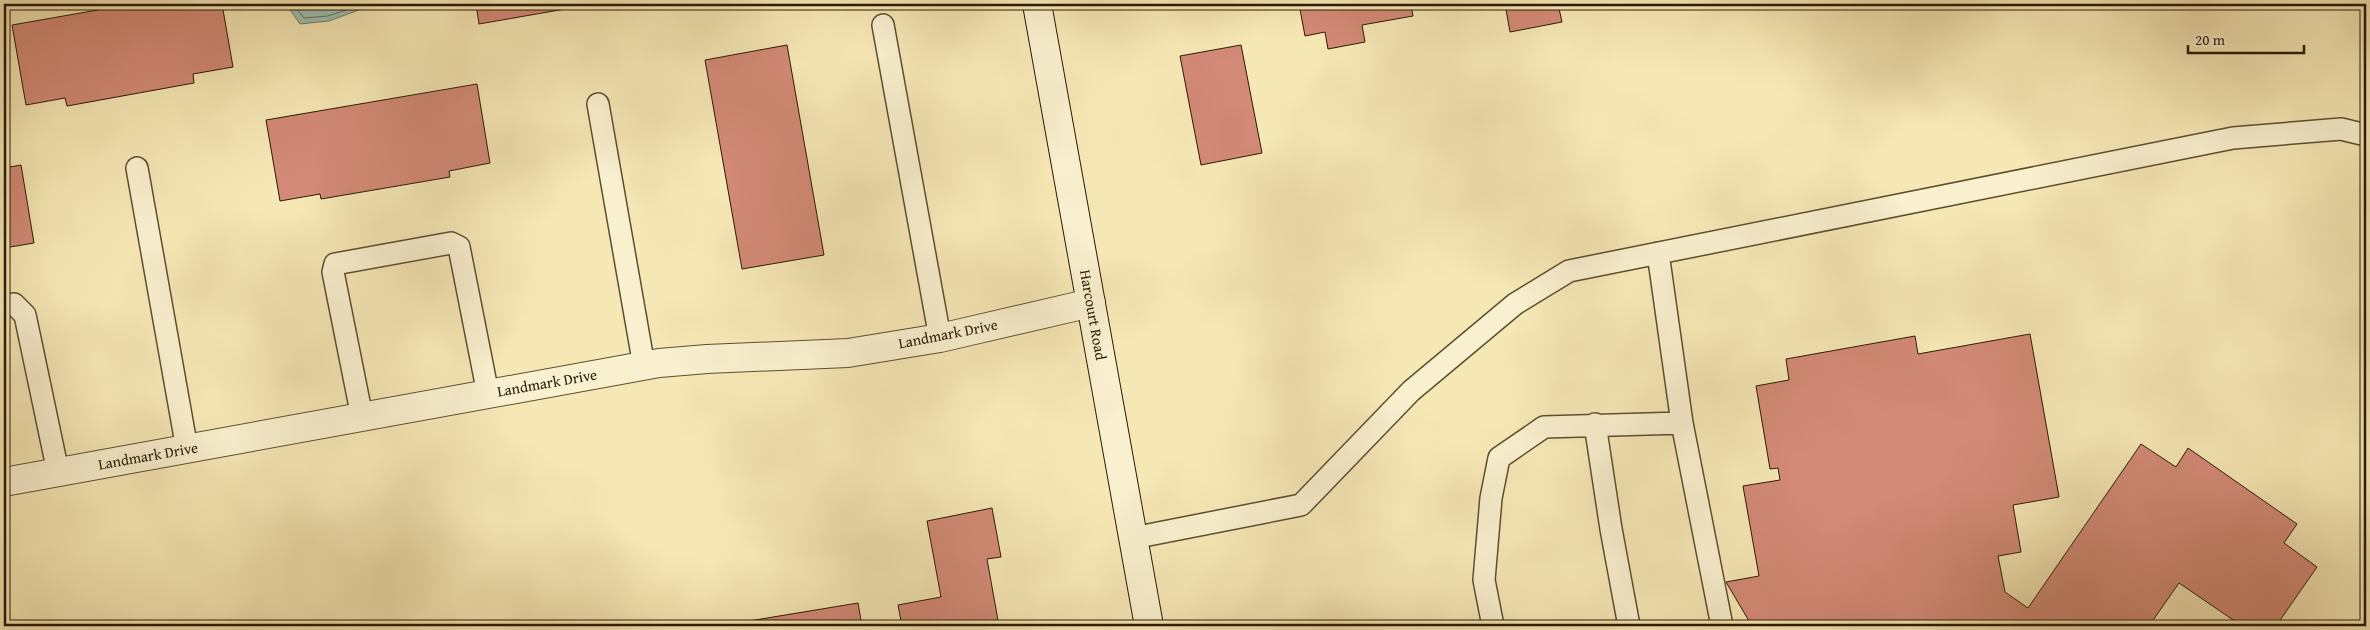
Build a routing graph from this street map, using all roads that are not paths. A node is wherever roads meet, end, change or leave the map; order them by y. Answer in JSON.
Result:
{"nodes":[{"id":1,"x":1037,"y":4,"type":"edge"},
{"id":2,"x":883,"y":25,"type":"dead end"},
{"id":3,"x":598,"y":104,"type":"dead end"},
{"id":4,"x":2366,"y":135,"type":"edge"},
{"id":5,"x":137,"y":168,"type":"dead end"},
{"id":6,"x":1658,"y":252,"type":"junction"},
{"id":7,"x":1091,"y":303,"type":"junction"},
{"id":8,"x":4,"y":306,"type":"edge"},
{"id":9,"x":940,"y":338,"type":"junction"},
{"id":10,"x":644,"y":366,"type":"junction"},
{"id":11,"x":488,"y":394,"type":"junction"},
{"id":12,"x":362,"y":417,"type":"junction"},
{"id":13,"x":1682,"y":423,"type":"junction"},
{"id":14,"x":1595,"y":424,"type":"junction"},
{"id":15,"x":188,"y":449,"type":"junction"},
{"id":16,"x":58,"y":472,"type":"junction"},
{"id":17,"x":4,"y":482,"type":"edge"},
{"id":18,"x":1133,"y":538,"type":"junction"},
{"id":19,"x":1149,"y":626,"type":"edge"},
{"id":20,"x":1493,"y":626,"type":"edge"},
{"id":21,"x":1629,"y":626,"type":"edge"},
{"id":22,"x":1722,"y":626,"type":"edge"}],
"edges":[{"from":1,"to":7,"type":"street","name":"Harcourt Road"},
{"from":2,"to":9,"type":"lane"},
{"from":3,"to":10,"type":"lane"},
{"from":4,"to":6,"type":"lane"},
{"from":5,"to":15,"type":"lane"},
{"from":6,"to":13,"type":"lane"},
{"from":6,"to":18,"type":"lane"},
{"from":7,"to":9,"type":"street","name":"Landmark Drive"},
{"from":7,"to":18,"type":"street","name":"Harcourt Road"},
{"from":8,"to":16,"type":"lane"},
{"from":9,"to":10,"type":"street","name":"Landmark Drive"},
{"from":10,"to":11,"type":"street","name":"Landmark Drive"},
{"from":11,"to":12,"type":"street","name":"Landmark Drive"},
{"from":11,"to":12,"type":"lane"},
{"from":12,"to":15,"type":"street","name":"Landmark Drive"},
{"from":13,"to":14,"type":"lane"},
{"from":13,"to":22,"type":"lane"},
{"from":14,"to":20,"type":"lane"},
{"from":14,"to":21,"type":"lane"},
{"from":15,"to":16,"type":"street","name":"Landmark Drive"},
{"from":16,"to":17,"type":"street","name":"Landmark Drive"},
{"from":18,"to":19,"type":"street","name":"Harcourt Road"}]}
